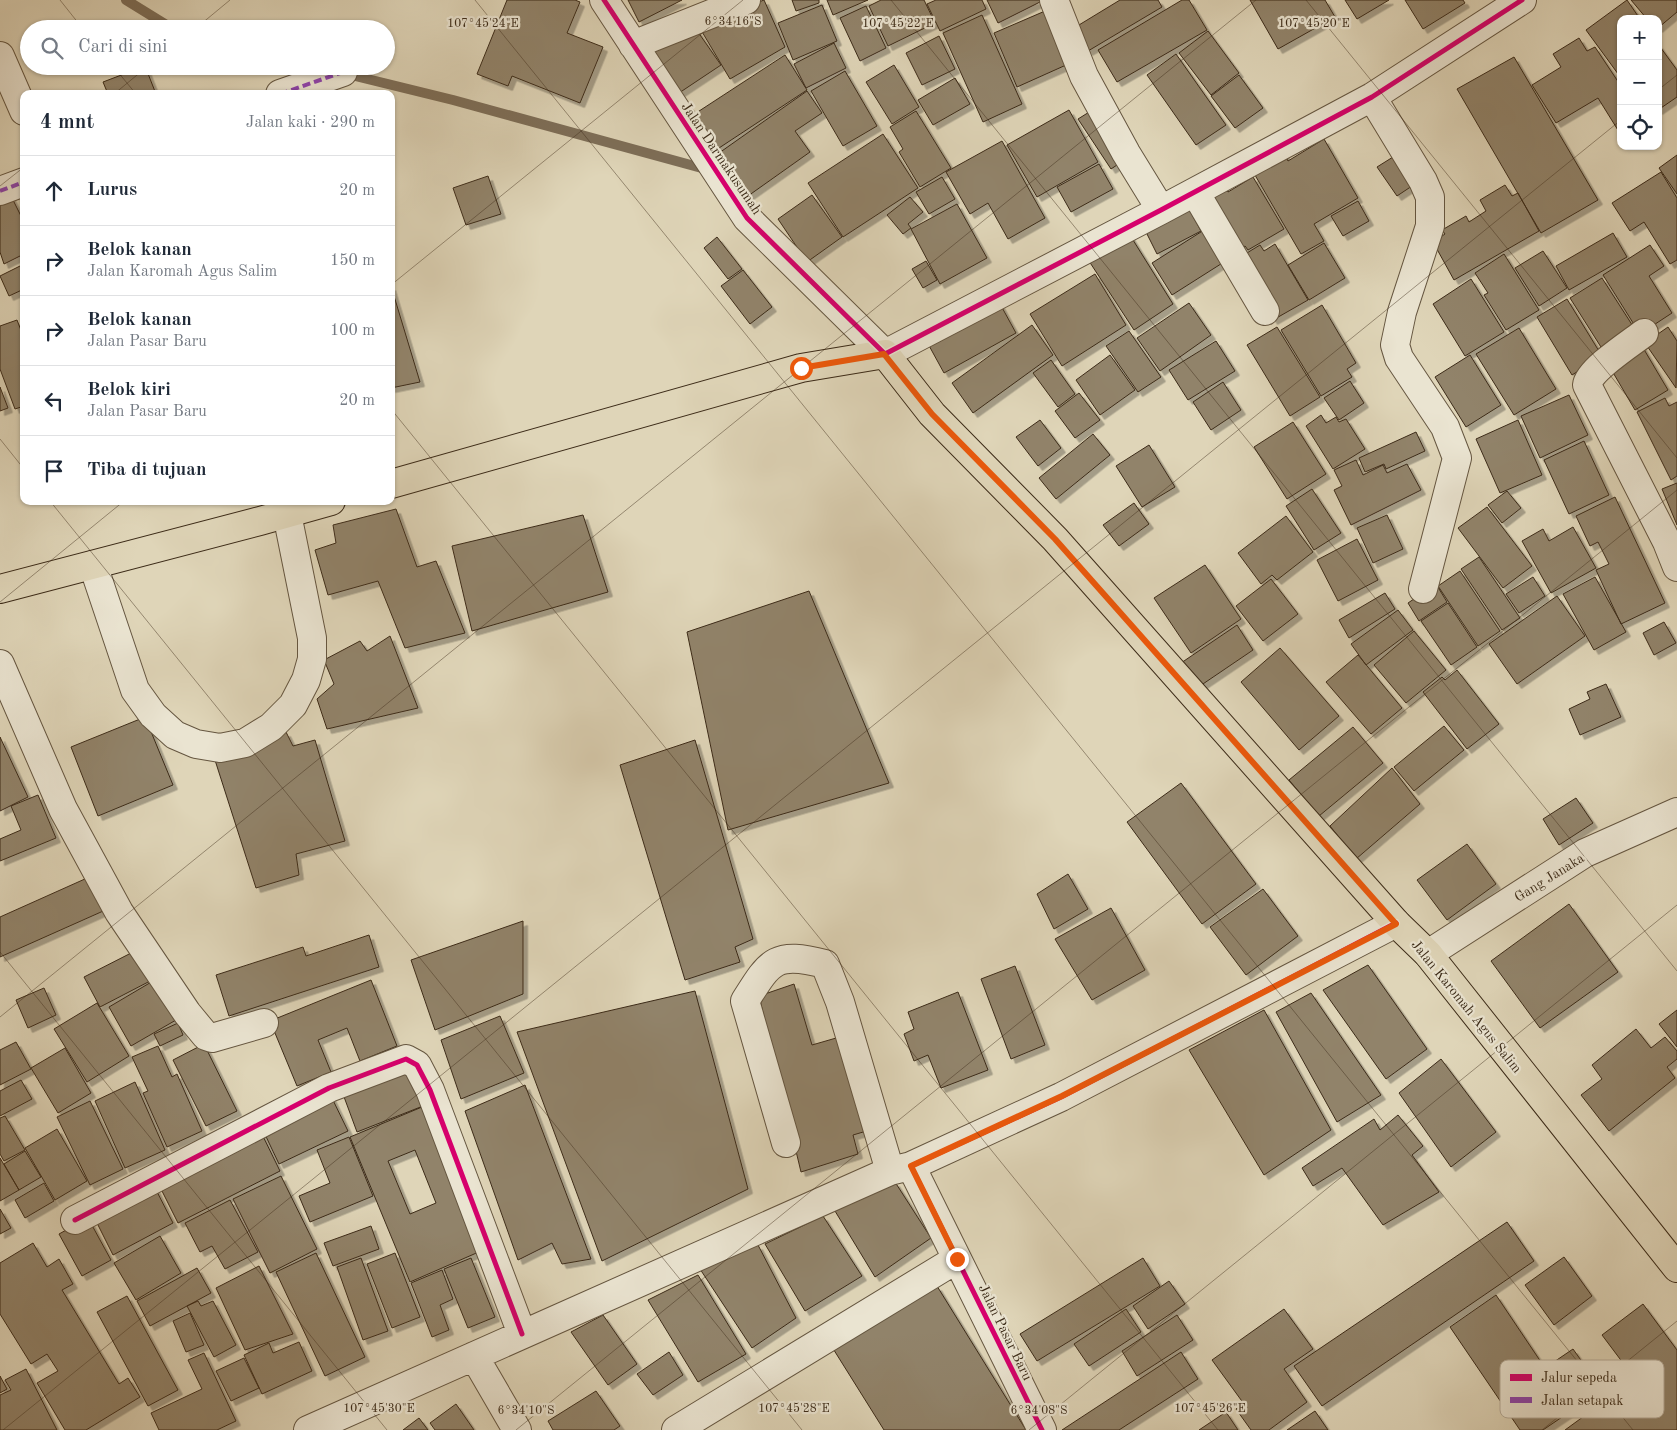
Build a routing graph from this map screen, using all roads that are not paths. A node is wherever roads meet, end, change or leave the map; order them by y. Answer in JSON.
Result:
{"nodes":[{"id":1,"x":604,"y":0,"type":"edge"},
{"id":2,"x":746,"y":0,"type":"edge"},
{"id":3,"x":1054,"y":0,"type":"edge"},
{"id":4,"x":1522,"y":0,"type":"edge"},
{"id":5,"x":633,"y":44,"type":"junction"},
{"id":6,"x":0,"y":56,"type":"edge"},
{"id":7,"x":334,"y":75,"type":"edge"},
{"id":8,"x":291,"y":90,"type":"edge"},
{"id":9,"x":1372,"y":97,"type":"junction"},
{"id":10,"x":20,"y":102,"type":"edge"},
{"id":11,"x":20,"y":184,"type":"edge"},
{"id":12,"x":0,"y":191,"type":"edge"},
{"id":13,"x":1194,"y":192,"type":"junction"},
{"id":14,"x":1161,"y":210,"type":"junction"},
{"id":15,"x":1265,"y":311,"type":"dead end"},
{"id":16,"x":1644,"y":333,"type":"dead end"},
{"id":17,"x":884,"y":354,"type":"junction"},
{"id":18,"x":395,"y":483,"type":"edge"},
{"id":19,"x":318,"y":505,"type":"edge"},
{"id":20,"x":287,"y":514,"type":"junction"},
{"id":21,"x":93,"y":565,"type":"junction"},
{"id":22,"x":1677,"y":567,"type":"edge"},
{"id":23,"x":0,"y":589,"type":"edge"},
{"id":24,"x":1424,"y":589,"type":"dead end"},
{"id":25,"x":0,"y":664,"type":"edge"},
{"id":26,"x":1677,"y":812,"type":"edge"},
{"id":27,"x":1396,"y":924,"type":"junction"},
{"id":28,"x":1428,"y":954,"type":"junction"},
{"id":29,"x":264,"y":1024,"type":"dead end"},
{"id":30,"x":786,"y":1143,"type":"dead end"},
{"id":31,"x":900,"y":1169,"type":"junction"},
{"id":32,"x":76,"y":1220,"type":"dead end"},
{"id":33,"x":957,"y":1259,"type":"junction"},
{"id":34,"x":1677,"y":1268,"type":"edge"},
{"id":35,"x":522,"y":1334,"type":"junction"},
{"id":36,"x":474,"y":1356,"type":"junction"},
{"id":37,"x":308,"y":1430,"type":"edge"},
{"id":38,"x":517,"y":1430,"type":"edge"},
{"id":39,"x":676,"y":1430,"type":"edge"},
{"id":40,"x":1042,"y":1430,"type":"edge"}],
"edges":[{"from":1,"to":5,"type":"street","name":"Jalan Darmakusumah"},
{"from":2,"to":5,"type":"street"},
{"from":3,"to":14,"type":"street"},
{"from":4,"to":9,"type":"street"},
{"from":5,"to":17,"type":"street","name":"Jalan Darmakusumah"},
{"from":6,"to":10,"type":"street"},
{"from":7,"to":8,"type":"street"},
{"from":9,"to":13,"type":"street"},
{"from":9,"to":24,"type":"street"},
{"from":11,"to":12,"type":"street"},
{"from":13,"to":14,"type":"street"},
{"from":13,"to":15,"type":"street"},
{"from":14,"to":17,"type":"street"},
{"from":16,"to":22,"type":"street"},
{"from":17,"to":18,"type":"main road"},
{"from":17,"to":27,"type":"main road","name":"Jalan Karomah Agus Salim"},
{"from":19,"to":20,"type":"main road"},
{"from":20,"to":21,"type":"main road"},
{"from":20,"to":21,"type":"street"},
{"from":21,"to":23,"type":"main road"},
{"from":25,"to":29,"type":"street"},
{"from":26,"to":28,"type":"street","name":"Gang Janaka"},
{"from":27,"to":28,"type":"main road","name":"Jalan Karomah Agus Salim"},
{"from":27,"to":31,"type":"street"},
{"from":28,"to":34,"type":"main road","name":"Jalan Karomah Agus Salim"},
{"from":30,"to":31,"type":"street","name":"Jalan Pasar Baru"},
{"from":31,"to":33,"type":"street","name":"Jalan Pasar Baru"},
{"from":31,"to":35,"type":"street"},
{"from":32,"to":35,"type":"street"},
{"from":33,"to":39,"type":"street"},
{"from":33,"to":40,"type":"street","name":"Jalan Pasar Baru"},
{"from":35,"to":36,"type":"street"},
{"from":36,"to":37,"type":"street"},
{"from":36,"to":38,"type":"street"}]}
